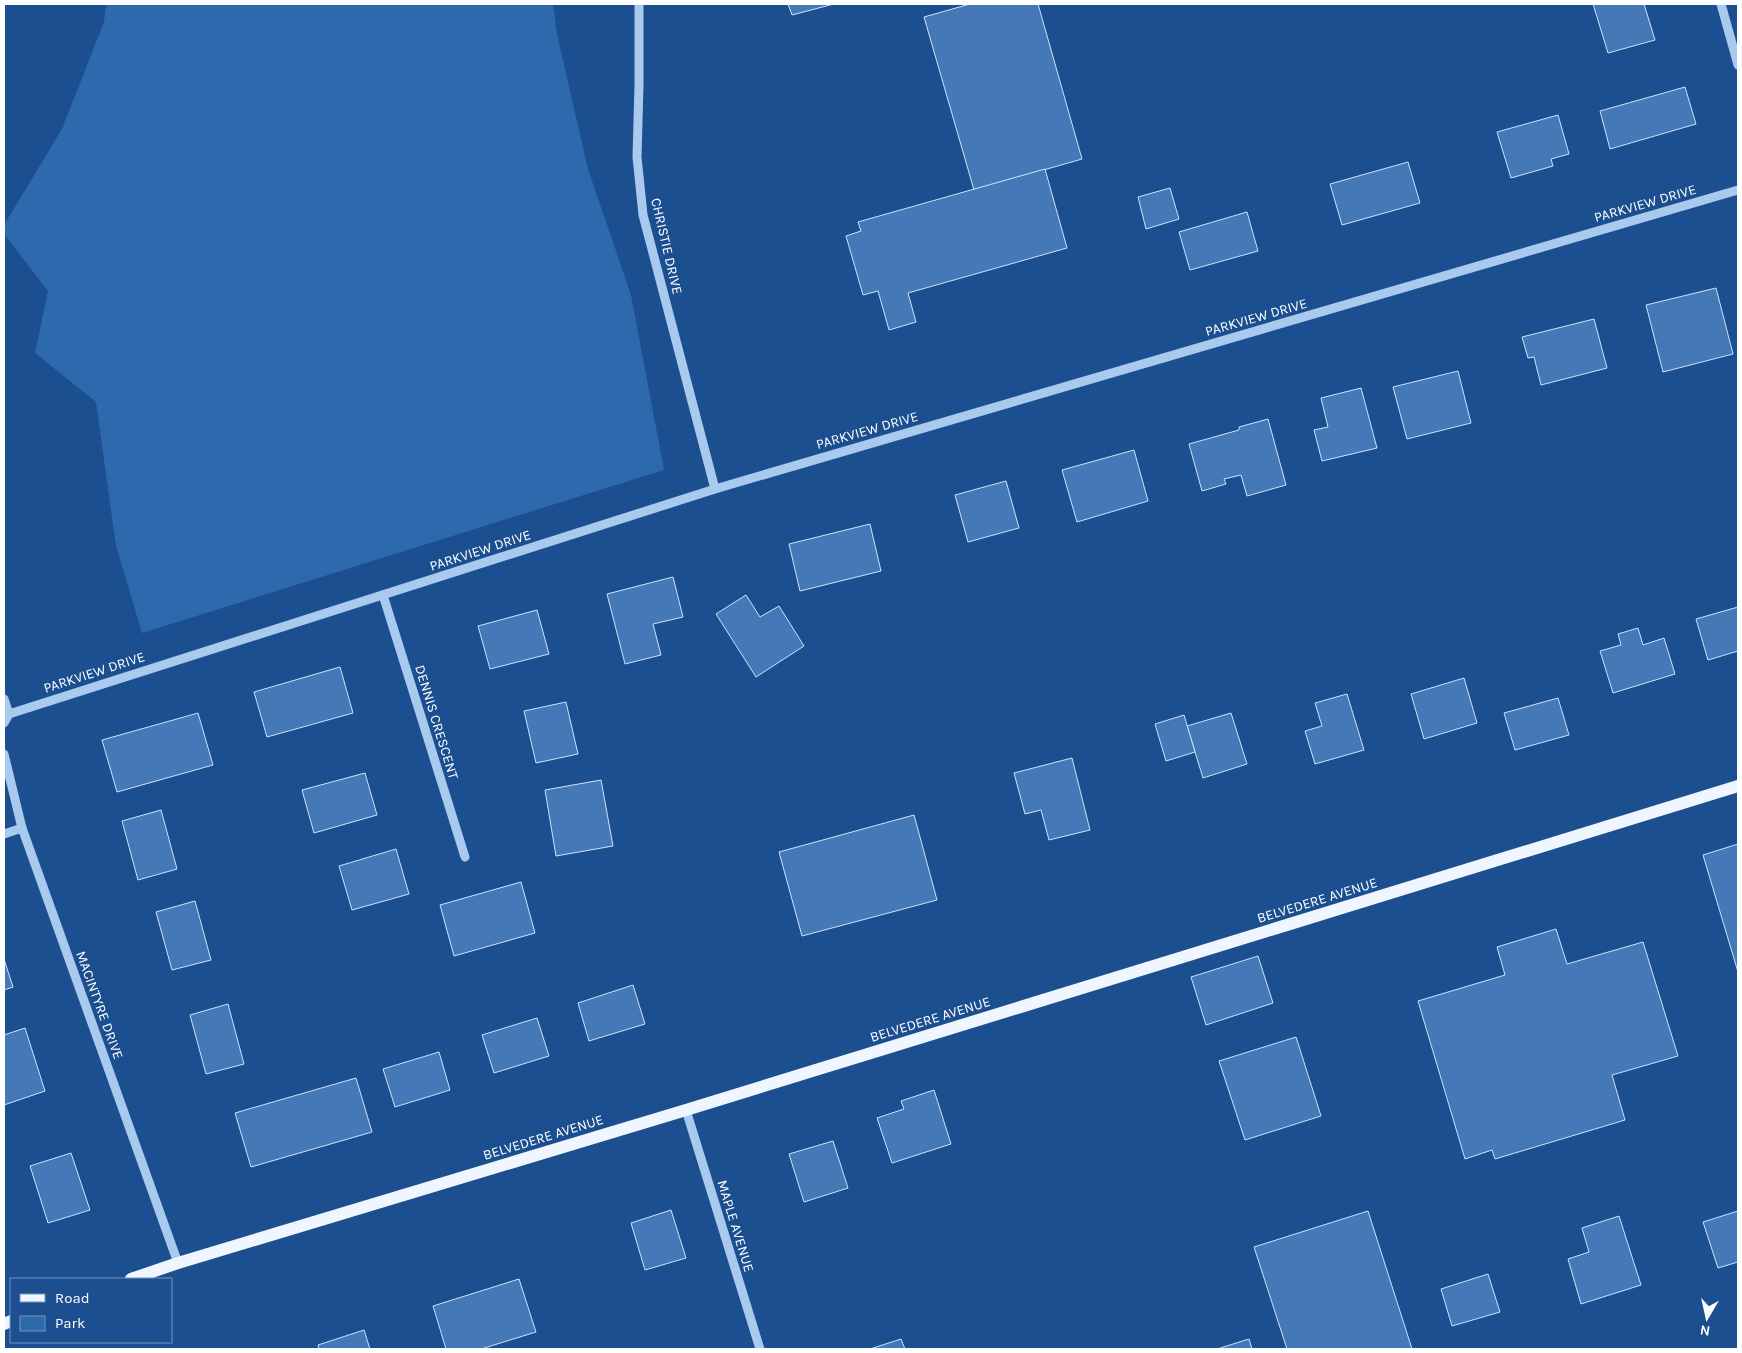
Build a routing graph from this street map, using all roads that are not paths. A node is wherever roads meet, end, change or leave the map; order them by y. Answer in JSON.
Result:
{"nodes":[{"id":1,"x":639,"y":4,"type":"edge"},
{"id":2,"x":1721,"y":4,"type":"edge"},
{"id":3,"x":1738,"y":65,"type":"edge"},
{"id":4,"x":1738,"y":190,"type":"edge"},
{"id":5,"x":715,"y":489,"type":"junction"},
{"id":6,"x":383,"y":595,"type":"junction"},
{"id":7,"x":4,"y":700,"type":"edge"},
{"id":8,"x":9,"y":714,"type":"junction"},
{"id":9,"x":4,"y":723,"type":"edge"},
{"id":10,"x":4,"y":754,"type":"edge"},
{"id":11,"x":1738,"y":786,"type":"edge"},
{"id":12,"x":22,"y":828,"type":"junction"},
{"id":13,"x":4,"y":834,"type":"edge"},
{"id":14,"x":465,"y":857,"type":"dead end"},
{"id":15,"x":686,"y":1110,"type":"junction"},
{"id":16,"x":178,"y":1263,"type":"junction"},
{"id":17,"x":134,"y":1278,"type":"edge"},
{"id":18,"x":760,"y":1349,"type":"edge"}],
"edges":[{"from":1,"to":5,"type":"street","name":"CHRISTIE DRIVE"},
{"from":2,"to":3,"type":"street"},
{"from":4,"to":5,"type":"street","name":"PARKVIEW DRIVE"},
{"from":5,"to":6,"type":"street","name":"PARKVIEW DRIVE"},
{"from":6,"to":8,"type":"street","name":"PARKVIEW DRIVE"},
{"from":6,"to":14,"type":"street","name":"DENNIS CRESCENT"},
{"from":7,"to":8,"type":"street"},
{"from":8,"to":9,"type":"street"},
{"from":10,"to":12,"type":"street","name":"MACINTYRE DRIVE"},
{"from":11,"to":15,"type":"main road","name":"BELVEDERE AVENUE"},
{"from":12,"to":13,"type":"street"},
{"from":12,"to":16,"type":"street","name":"MACINTYRE DRIVE"},
{"from":15,"to":16,"type":"main road","name":"BELVEDERE AVENUE"},
{"from":15,"to":18,"type":"street","name":"MAPLE AVENUE"},
{"from":16,"to":17,"type":"main road","name":"BELVEDERE AVENUE"}]}
